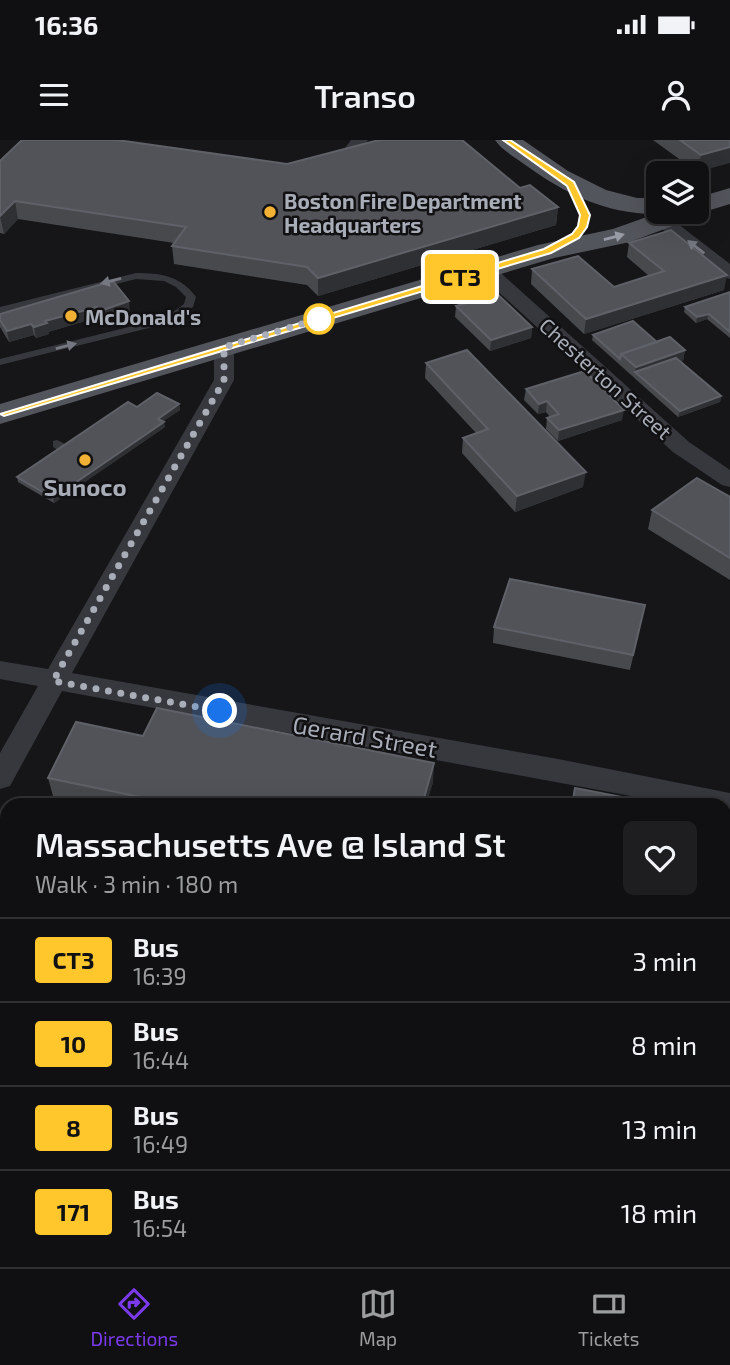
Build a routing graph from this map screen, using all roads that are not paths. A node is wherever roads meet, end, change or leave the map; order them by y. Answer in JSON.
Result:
{"nodes":[{"id":1,"x":360,"y":140,"type":"edge"},
{"id":2,"x":508,"y":140,"type":"edge"},
{"id":3,"x":348,"y":156,"type":"edge"},
{"id":4,"x":571,"y":184,"type":"junction"},
{"id":5,"x":730,"y":196,"type":"edge"},
{"id":6,"x":709,"y":202,"type":"edge"},
{"id":7,"x":646,"y":207,"type":"edge"},
{"id":8,"x":648,"y":224,"type":"edge"},
{"id":9,"x":694,"y":224,"type":"edge"},
{"id":10,"x":548,"y":251,"type":"junction"},
{"id":11,"x":486,"y":270,"type":"junction"},
{"id":12,"x":730,"y":273,"type":"edge"},
{"id":13,"x":0,"y":310,"type":"edge"},
{"id":14,"x":224,"y":347,"type":"junction"},
{"id":15,"x":0,"y":362,"type":"edge"},
{"id":16,"x":0,"y":414,"type":"edge"},
{"id":17,"x":730,"y":480,"type":"edge"},
{"id":18,"x":0,"y":670,"type":"edge"},
{"id":19,"x":53,"y":681,"type":"junction"},
{"id":20,"x":0,"y":778,"type":"edge"},
{"id":21,"x":700,"y":798,"type":"edge"}],
"edges":[{"from":1,"to":3,"type":"street"},
{"from":2,"to":4,"type":"main road"},
{"from":4,"to":7,"type":"main road"},
{"from":4,"to":10,"type":"main road"},
{"from":5,"to":6,"type":"main road"},
{"from":10,"to":8,"type":"main road","one_way":true},
{"from":12,"to":9,"type":"street","one_way":true},
{"from":10,"to":11,"type":"main road"},
{"from":11,"to":14,"type":"main road"},
{"from":11,"to":17,"type":"street","name":"Chesterton Street"},
{"from":15,"to":13,"type":"lane","one_way":true},
{"from":14,"to":16,"type":"main road"},
{"from":14,"to":19,"type":"street"},
{"from":18,"to":19,"type":"street","name":"Gerard Street"},
{"from":19,"to":20,"type":"street"},
{"from":19,"to":21,"type":"street","name":"Gerard Street"}]}
